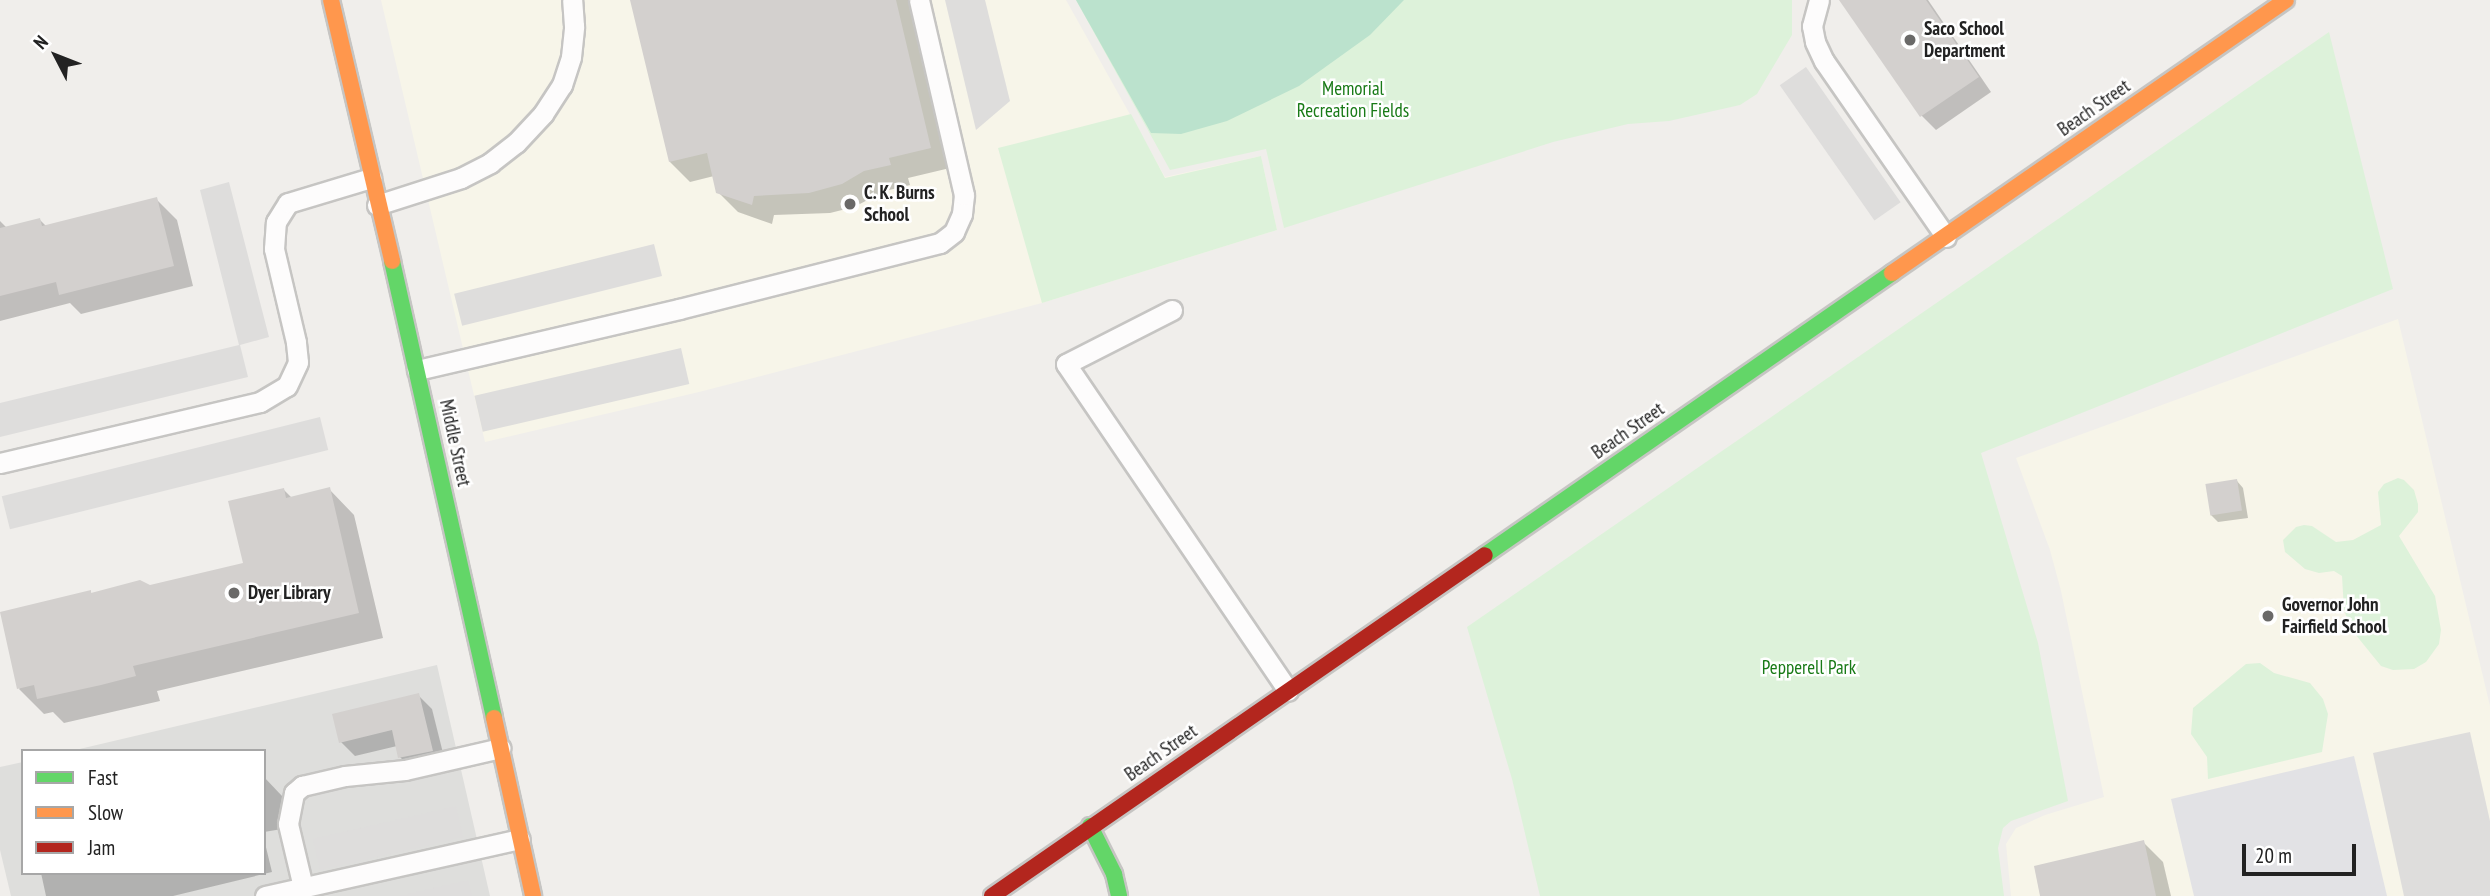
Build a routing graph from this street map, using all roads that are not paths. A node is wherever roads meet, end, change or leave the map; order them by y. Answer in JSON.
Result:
{"nodes":[{"id":1,"x":331,"y":0,"type":"edge"},
{"id":2,"x":572,"y":0,"type":"edge"},
{"id":3,"x":919,"y":0,"type":"edge"},
{"id":4,"x":1819,"y":0,"type":"edge"},
{"id":5,"x":2286,"y":0,"type":"edge"},
{"id":6,"x":371,"y":178,"type":"junction"},
{"id":7,"x":377,"y":205,"type":"junction"},
{"id":8,"x":1946,"y":237,"type":"junction"},
{"id":9,"x":1172,"y":310,"type":"dead end"},
{"id":10,"x":417,"y":370,"type":"junction"},
{"id":11,"x":0,"y":463,"type":"edge"},
{"id":12,"x":1288,"y":691,"type":"junction"},
{"id":13,"x":500,"y":748,"type":"junction"},
{"id":14,"x":1090,"y":826,"type":"junction"},
{"id":15,"x":520,"y":839,"type":"junction"},
{"id":16,"x":303,"y":887,"type":"junction"},
{"id":17,"x":265,"y":896,"type":"edge"},
{"id":18,"x":533,"y":896,"type":"edge"},
{"id":19,"x":992,"y":896,"type":"edge"},
{"id":20,"x":1119,"y":896,"type":"edge"}],
"edges":[{"from":1,"to":6,"type":"main road","name":"Middle Street"},
{"from":2,"to":7,"type":"lane"},
{"from":3,"to":10,"type":"lane"},
{"from":4,"to":8,"type":"lane"},
{"from":5,"to":8,"type":"main road","name":"Beach Street"},
{"from":6,"to":7,"type":"main road","name":"Middle Street"},
{"from":6,"to":11,"type":"lane"},
{"from":7,"to":10,"type":"main road","name":"Middle Street"},
{"from":8,"to":12,"type":"main road","name":"Beach Street"},
{"from":9,"to":12,"type":"lane"},
{"from":10,"to":13,"type":"main road","name":"Middle Street"},
{"from":12,"to":14,"type":"main road","name":"Beach Street"},
{"from":13,"to":15,"type":"main road","name":"Middle Street"},
{"from":13,"to":16,"type":"lane"},
{"from":14,"to":19,"type":"main road","name":"Beach Street"},
{"from":14,"to":20,"type":"main road"},
{"from":15,"to":16,"type":"lane"},
{"from":15,"to":18,"type":"main road","name":"Middle Street"},
{"from":16,"to":17,"type":"lane"}]}
